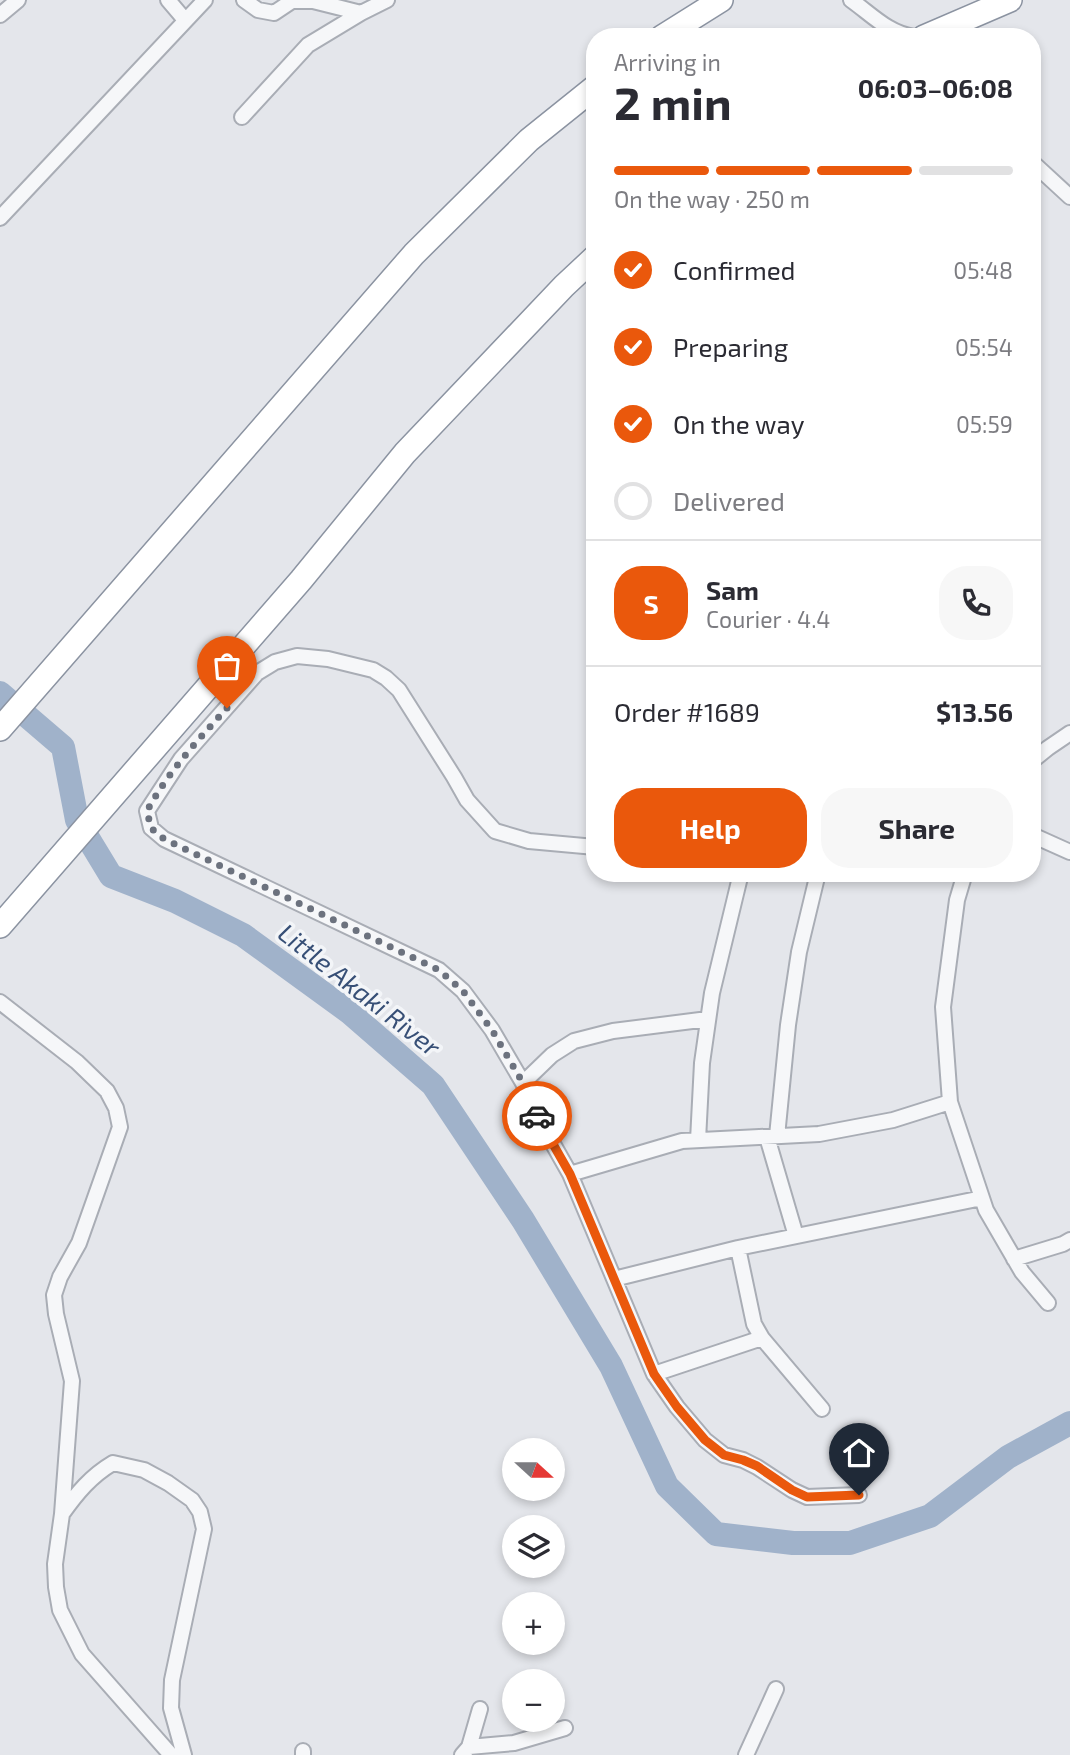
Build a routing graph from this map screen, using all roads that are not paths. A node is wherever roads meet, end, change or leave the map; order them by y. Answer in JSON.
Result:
{"nodes":[{"id":1,"x":18,"y":0,"type":"edge"},
{"id":2,"x":168,"y":0,"type":"edge"},
{"id":3,"x":205,"y":0,"type":"edge"},
{"id":4,"x":244,"y":0,"type":"edge"},
{"id":5,"x":387,"y":0,"type":"edge"},
{"id":6,"x":721,"y":0,"type":"edge"},
{"id":7,"x":851,"y":0,"type":"edge"},
{"id":8,"x":1010,"y":0,"type":"edge"},
{"id":9,"x":361,"y":13,"type":"junction"},
{"id":10,"x":0,"y":15,"type":"edge"},
{"id":11,"x":185,"y":20,"type":"junction"},
{"id":12,"x":676,"y":28,"type":"edge"},
{"id":13,"x":888,"y":28,"type":"edge"},
{"id":14,"x":944,"y":28,"type":"edge"},
{"id":15,"x":586,"y":94,"type":"edge"},
{"id":16,"x":242,"y":117,"type":"dead end"},
{"id":17,"x":1041,"y":171,"type":"edge"},
{"id":18,"x":1070,"y":198,"type":"edge"},
{"id":19,"x":0,"y":218,"type":"edge"},
{"id":20,"x":586,"y":265,"type":"edge"},
{"id":21,"x":0,"y":729,"type":"edge"},
{"id":22,"x":1070,"y":733,"type":"edge"},
{"id":23,"x":1048,"y":748,"type":"junction"},
{"id":24,"x":1041,"y":749,"type":"edge"},
{"id":25,"x":1041,"y":754,"type":"edge"},
{"id":26,"x":1041,"y":839,"type":"edge"},
{"id":27,"x":586,"y":846,"type":"edge"},
{"id":28,"x":1070,"y":852,"type":"edge"},
{"id":29,"x":739,"y":882,"type":"edge"},
{"id":30,"x":816,"y":882,"type":"edge"},
{"id":31,"x":962,"y":882,"type":"edge"},
{"id":32,"x":0,"y":926,"type":"edge"},
{"id":33,"x":0,"y":1002,"type":"edge"},
{"id":34,"x":708,"y":1019,"type":"junction"},
{"id":35,"x":523,"y":1083,"type":"junction"},
{"id":36,"x":950,"y":1102,"type":"junction"},
{"id":37,"x":772,"y":1137,"type":"junction"},
{"id":38,"x":698,"y":1140,"type":"junction"},
{"id":39,"x":570,"y":1174,"type":"junction"},
{"id":40,"x":982,"y":1198,"type":"junction"},
{"id":41,"x":796,"y":1236,"type":"junction"},
{"id":42,"x":1070,"y":1240,"type":"edge"},
{"id":43,"x":738,"y":1248,"type":"junction"},
{"id":44,"x":1014,"y":1259,"type":"junction"},
{"id":45,"x":614,"y":1279,"type":"junction"},
{"id":46,"x":1048,"y":1303,"type":"dead end"},
{"id":47,"x":762,"y":1338,"type":"junction"},
{"id":48,"x":654,"y":1374,"type":"junction"},
{"id":49,"x":822,"y":1409,"type":"dead end"},
{"id":50,"x":859,"y":1495,"type":"dead end"},
{"id":51,"x":62,"y":1514,"type":"junction"},
{"id":52,"x":776,"y":1689,"type":"dead end"},
{"id":53,"x":480,"y":1709,"type":"dead end"},
{"id":54,"x":551,"y":1732,"type":"edge"},
{"id":55,"x":466,"y":1751,"type":"edge"},
{"id":56,"x":172,"y":1755,"type":"edge"},
{"id":57,"x":184,"y":1755,"type":"edge"},
{"id":58,"x":746,"y":1755,"type":"edge"}],
"edges":[{"from":1,"to":10,"type":"street"},
{"from":2,"to":11,"type":"street"},
{"from":3,"to":11,"type":"street"},
{"from":4,"to":9,"type":"street"},
{"from":5,"to":9,"type":"street"},
{"from":6,"to":12,"type":"highway"},
{"from":7,"to":13,"type":"street"},
{"from":8,"to":14,"type":"highway"},
{"from":9,"to":16,"type":"street"},
{"from":11,"to":19,"type":"street"},
{"from":15,"to":21,"type":"highway"},
{"from":17,"to":18,"type":"street"},
{"from":20,"to":32,"type":"highway"},
{"from":22,"to":23,"type":"street"},
{"from":23,"to":24,"type":"street"},
{"from":23,"to":25,"type":"street"},
{"from":26,"to":28,"type":"street"},
{"from":27,"to":35,"type":"street"},
{"from":29,"to":34,"type":"street"},
{"from":30,"to":37,"type":"street"},
{"from":31,"to":36,"type":"street"},
{"from":33,"to":51,"type":"street"},
{"from":34,"to":35,"type":"street"},
{"from":34,"to":38,"type":"street"},
{"from":35,"to":39,"type":"street"},
{"from":36,"to":37,"type":"street"},
{"from":36,"to":40,"type":"street"},
{"from":37,"to":38,"type":"street"},
{"from":37,"to":41,"type":"street"},
{"from":38,"to":39,"type":"street"},
{"from":39,"to":45,"type":"street"},
{"from":40,"to":41,"type":"street"},
{"from":40,"to":44,"type":"street"},
{"from":41,"to":43,"type":"street"},
{"from":42,"to":44,"type":"street"},
{"from":43,"to":45,"type":"street"},
{"from":43,"to":47,"type":"street"},
{"from":44,"to":46,"type":"street"},
{"from":45,"to":48,"type":"street"},
{"from":47,"to":48,"type":"street"},
{"from":47,"to":49,"type":"street"},
{"from":48,"to":50,"type":"street"},
{"from":51,"to":56,"type":"street"},
{"from":51,"to":57,"type":"street"},
{"from":52,"to":58,"type":"street"},
{"from":53,"to":55,"type":"street"},
{"from":54,"to":55,"type":"street"}]}
